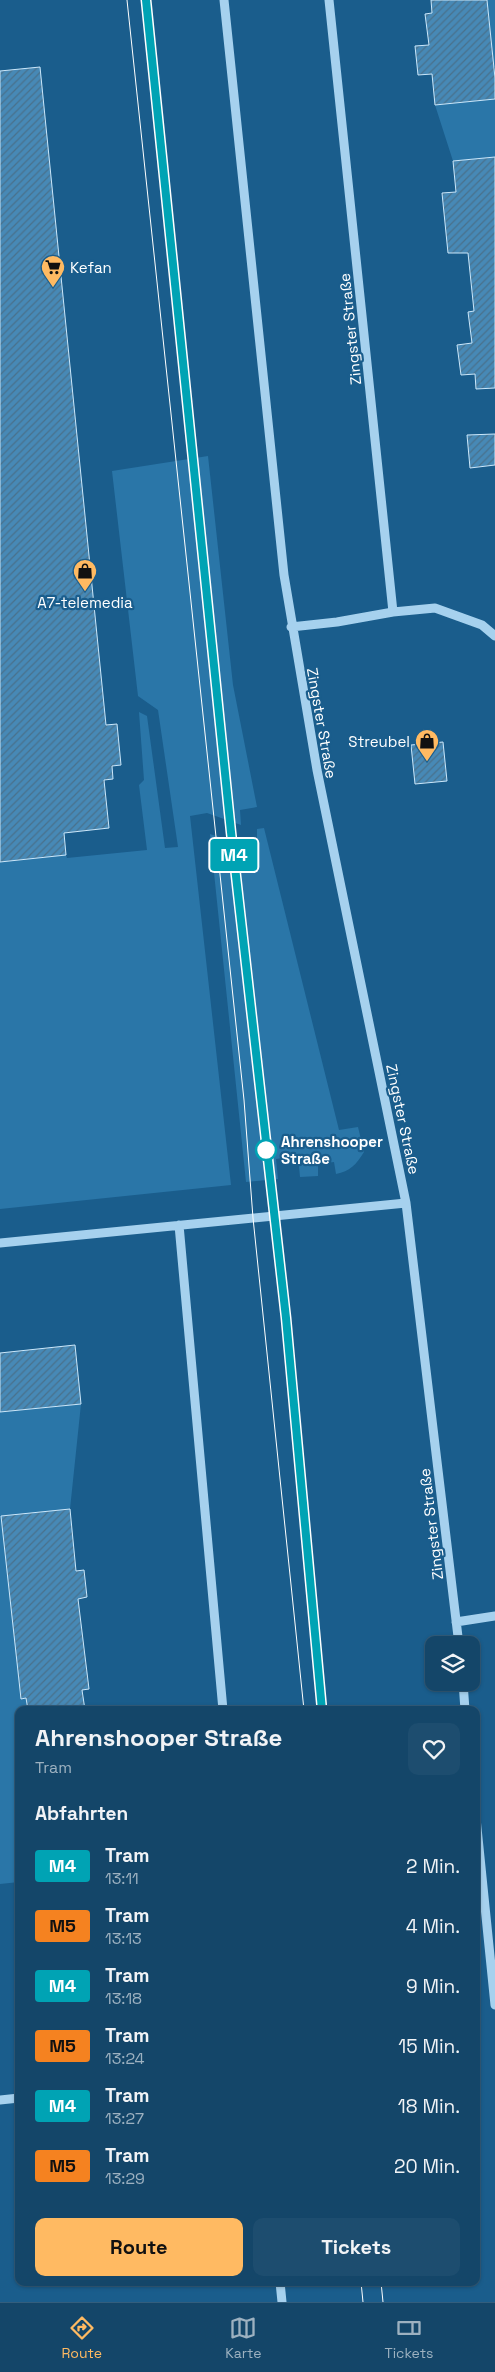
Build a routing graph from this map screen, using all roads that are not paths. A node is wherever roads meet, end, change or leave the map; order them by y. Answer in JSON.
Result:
{"nodes":[{"id":1,"x":224,"y":0,"type":"edge"},
{"id":2,"x":329,"y":0,"type":"edge"},
{"id":3,"x":393,"y":612,"type":"junction"},
{"id":4,"x":291,"y":627,"type":"junction"},
{"id":5,"x":495,"y":636,"type":"edge"},
{"id":6,"x":406,"y":1203,"type":"junction"},
{"id":7,"x":179,"y":1225,"type":"junction"},
{"id":8,"x":0,"y":1243,"type":"edge"},
{"id":9,"x":495,"y":1616,"type":"edge"},
{"id":10,"x":456,"y":1622,"type":"junction"},
{"id":11,"x":458,"y":1636,"type":"edge"},
{"id":12,"x":464,"y":1691,"type":"edge"},
{"id":13,"x":223,"y":1706,"type":"edge"},
{"id":14,"x":465,"y":1706,"type":"edge"},
{"id":15,"x":480,"y":1857,"type":"edge"},
{"id":16,"x":495,"y":2005,"type":"edge"},
{"id":17,"x":15,"y":2098,"type":"edge"},
{"id":18,"x":0,"y":2100,"type":"edge"},
{"id":19,"x":280,"y":2286,"type":"edge"},
{"id":20,"x":282,"y":2302,"type":"edge"}],
"edges":[{"from":1,"to":4,"type":"street","name":"Zingster Straße"},
{"from":2,"to":3,"type":"street","name":"Zingster Straße"},
{"from":3,"to":4,"type":"street"},
{"from":3,"to":5,"type":"street"},
{"from":4,"to":6,"type":"street","name":"Zingster Straße"},
{"from":6,"to":7,"type":"street"},
{"from":6,"to":10,"type":"street","name":"Zingster Straße"},
{"from":7,"to":8,"type":"street"},
{"from":7,"to":13,"type":"street"},
{"from":9,"to":10,"type":"street"},
{"from":10,"to":11,"type":"street","name":"Zingster Straße"},
{"from":12,"to":14,"type":"street"},
{"from":15,"to":16,"type":"street"},
{"from":17,"to":18,"type":"street"},
{"from":19,"to":20,"type":"street"}]}
